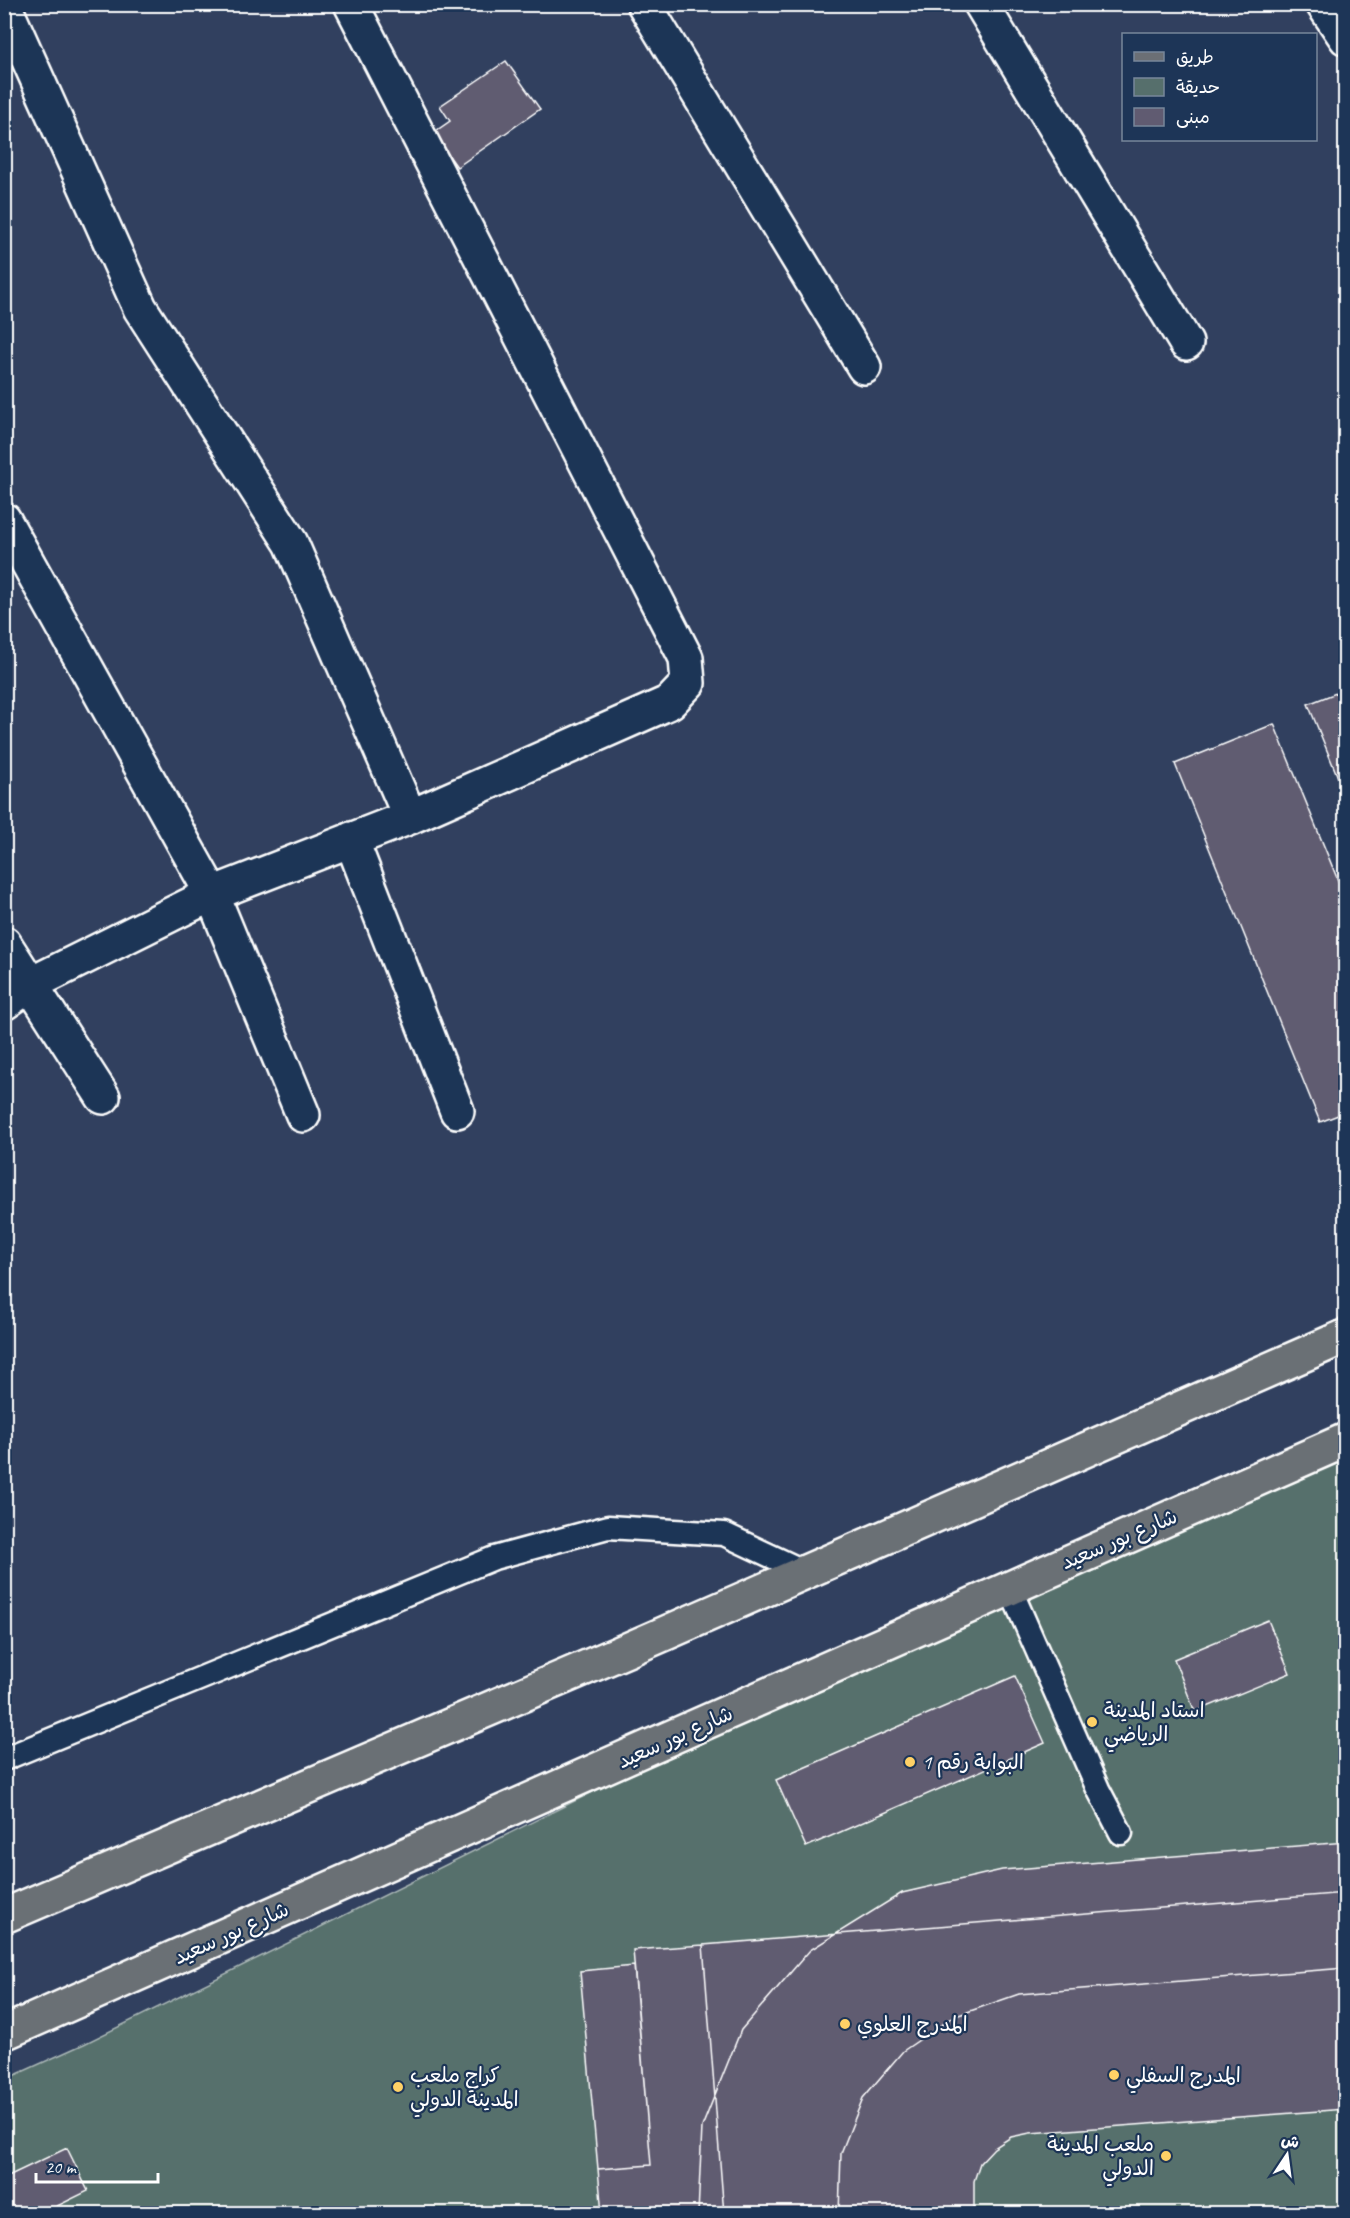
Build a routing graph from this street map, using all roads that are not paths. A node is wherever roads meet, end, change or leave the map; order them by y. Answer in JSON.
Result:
{"nodes":[{"id":1,"x":351,"y":4,"type":"edge"},
{"id":2,"x":644,"y":4,"type":"edge"},
{"id":3,"x":981,"y":4,"type":"edge"},
{"id":4,"x":1323,"y":4,"type":"edge"},
{"id":5,"x":4,"y":5,"type":"edge"},
{"id":6,"x":1346,"y":38,"type":"edge"},
{"id":7,"x":1186,"y":343,"type":"dead end"},
{"id":8,"x":864,"y":368,"type":"dead end"},
{"id":9,"x":4,"y":520,"type":"edge"},
{"id":10,"x":410,"y":818,"type":"junction"},
{"id":11,"x":351,"y":839,"type":"junction"},
{"id":12,"x":212,"y":894,"type":"junction"},
{"id":13,"x":4,"y":943,"type":"edge"},
{"id":14,"x":31,"y":984,"type":"junction"},
{"id":15,"x":4,"y":1003,"type":"edge"},
{"id":16,"x":103,"y":1097,"type":"dead end"},
{"id":17,"x":457,"y":1112,"type":"dead end"},
{"id":18,"x":303,"y":1115,"type":"dead end"},
{"id":19,"x":1346,"y":1336,"type":"edge"},
{"id":20,"x":1346,"y":1440,"type":"edge"},
{"id":21,"x":805,"y":1572,"type":"junction"},
{"id":22,"x":1009,"y":1586,"type":"junction"},
{"id":23,"x":4,"y":1759,"type":"edge"},
{"id":24,"x":1121,"y":1833,"type":"dead end"},
{"id":25,"x":4,"y":1916,"type":"edge"},
{"id":26,"x":4,"y":2033,"type":"edge"}],
"edges":[{"from":1,"to":10,"type":"street"},
{"from":2,"to":8,"type":"street"},
{"from":3,"to":7,"type":"street"},
{"from":4,"to":6,"type":"street"},
{"from":5,"to":10,"type":"street"},
{"from":9,"to":12,"type":"street"},
{"from":10,"to":11,"type":"street"},
{"from":11,"to":12,"type":"street"},
{"from":11,"to":17,"type":"street"},
{"from":12,"to":14,"type":"street"},
{"from":12,"to":18,"type":"street"},
{"from":13,"to":14,"type":"street"},
{"from":14,"to":15,"type":"street"},
{"from":14,"to":16,"type":"street"},
{"from":19,"to":21,"type":"main road"},
{"from":20,"to":22,"type":"main road","name":"شارع بور سعيد"},
{"from":21,"to":23,"type":"lane"},
{"from":21,"to":25,"type":"main road"},
{"from":22,"to":24,"type":"lane"},
{"from":22,"to":26,"type":"main road","name":"شارع بور سعيد"}]}
